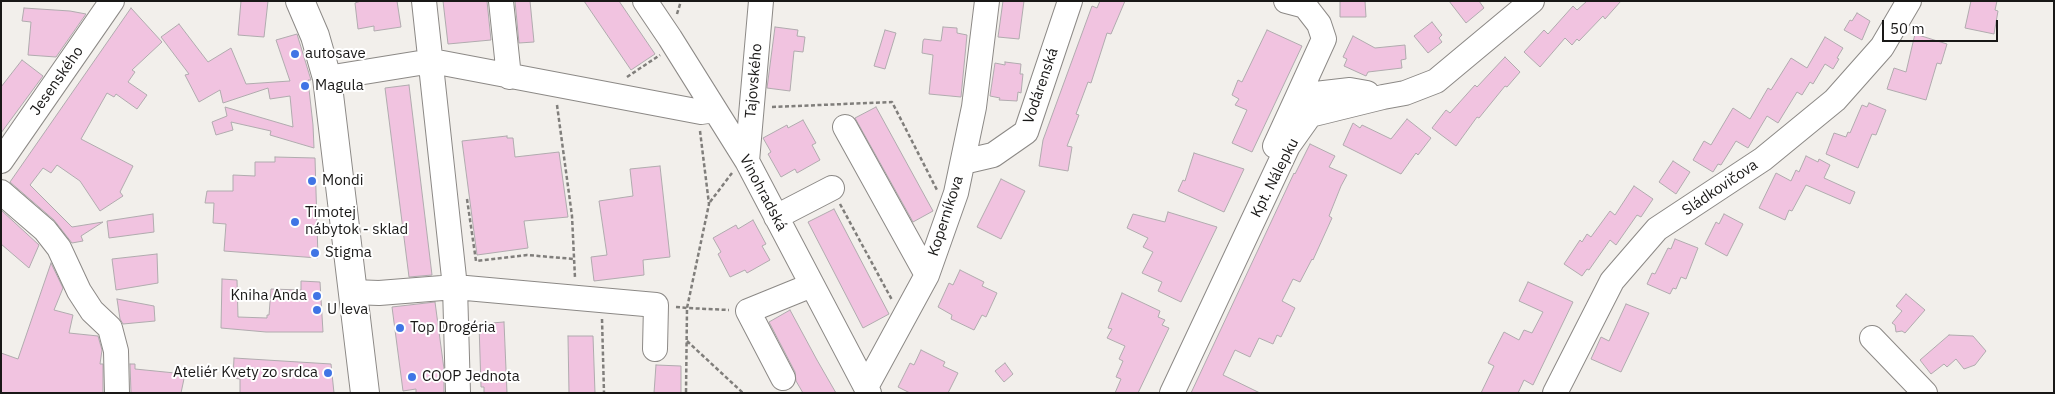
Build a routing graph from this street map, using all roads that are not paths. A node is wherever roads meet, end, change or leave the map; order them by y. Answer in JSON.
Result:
{"nodes":[{"id":1,"x":112,"y":1,"type":"edge"},
{"id":2,"x":300,"y":1,"type":"edge"},
{"id":3,"x":424,"y":1,"type":"edge"},
{"id":4,"x":501,"y":1,"type":"edge"},
{"id":5,"x":645,"y":1,"type":"edge"},
{"id":6,"x":761,"y":1,"type":"edge"},
{"id":7,"x":987,"y":1,"type":"edge"},
{"id":8,"x":1070,"y":1,"type":"edge"},
{"id":9,"x":1286,"y":1,"type":"edge"},
{"id":10,"x":1532,"y":1,"type":"edge"},
{"id":11,"x":1909,"y":1,"type":"edge"},
{"id":12,"x":432,"y":62,"type":"junction"},
{"id":13,"x":509,"y":77,"type":"junction"},
{"id":14,"x":327,"y":78,"type":"junction"},
{"id":15,"x":1298,"y":96,"type":"junction"},
{"id":16,"x":1383,"y":96,"type":"junction"},
{"id":17,"x":706,"y":111,"type":"junction"},
{"id":18,"x":846,"y":127,"type":"dead end"},
{"id":19,"x":2,"y":158,"type":"edge"},
{"id":20,"x":962,"y":162,"type":"junction"},
{"id":21,"x":742,"y":164,"type":"junction"},
{"id":22,"x":832,"y":188,"type":"road end"},
{"id":23,"x":1,"y":192,"type":"edge"},
{"id":24,"x":776,"y":217,"type":"junction"},
{"id":25,"x":927,"y":275,"type":"junction"},
{"id":26,"x":812,"y":285,"type":"junction"},
{"id":27,"x":455,"y":287,"type":"junction"},
{"id":28,"x":352,"y":292,"type":"junction"},
{"id":29,"x":1872,"y":338,"type":"dead end"},
{"id":30,"x":655,"y":349,"type":"dead end"},
{"id":31,"x":783,"y":378,"type":"dead end"},
{"id":32,"x":867,"y":390,"type":"edge"},
{"id":33,"x":117,"y":393,"type":"edge"},
{"id":34,"x":365,"y":393,"type":"edge"},
{"id":35,"x":458,"y":393,"type":"edge"},
{"id":36,"x":1157,"y":393,"type":"edge"},
{"id":37,"x":1172,"y":393,"type":"edge"},
{"id":38,"x":1556,"y":393,"type":"edge"},
{"id":39,"x":1925,"y":393,"type":"edge"}],
"edges":[{"from":1,"to":19,"type":"street","name":"Jesenského"},
{"from":2,"to":14,"type":"main road"},
{"from":3,"to":12,"type":"street"},
{"from":4,"to":13,"type":"street"},
{"from":5,"to":17,"type":"street","name":"Vinohradská"},
{"from":6,"to":21,"type":"street","name":"Tajovského"},
{"from":7,"to":20,"type":"street","name":"Koperníkova"},
{"from":8,"to":20,"type":"street","name":"Vodárenská"},
{"from":9,"to":15,"type":"street"},
{"from":10,"to":16,"type":"street","name":"Kpt. Nálepku"},
{"from":11,"to":38,"type":"street","name":"Sládkovičova"},
{"from":12,"to":13,"type":"street"},
{"from":12,"to":14,"type":"street"},
{"from":12,"to":27,"type":"street"},
{"from":13,"to":17,"type":"street"},
{"from":14,"to":28,"type":"main road"},
{"from":15,"to":16,"type":"street"},
{"from":15,"to":36,"type":"street"},
{"from":16,"to":37,"type":"street","name":"Kpt. Nálepku"},
{"from":17,"to":21,"type":"street","name":"Vinohradská"},
{"from":18,"to":25,"type":"street"},
{"from":20,"to":25,"type":"street","name":"Koperníkova"},
{"from":21,"to":24,"type":"street","name":"Vinohradská"},
{"from":22,"to":24,"type":"street"},
{"from":23,"to":33,"type":"street"},
{"from":24,"to":26,"type":"street","name":"Vinohradská"},
{"from":25,"to":32,"type":"street","name":"Koperníkova"},
{"from":26,"to":31,"type":"street"},
{"from":26,"to":32,"type":"street","name":"Vinohradská"},
{"from":27,"to":28,"type":"street"},
{"from":27,"to":30,"type":"street"},
{"from":27,"to":35,"type":"street"},
{"from":28,"to":34,"type":"main road"},
{"from":29,"to":39,"type":"street"}]}
